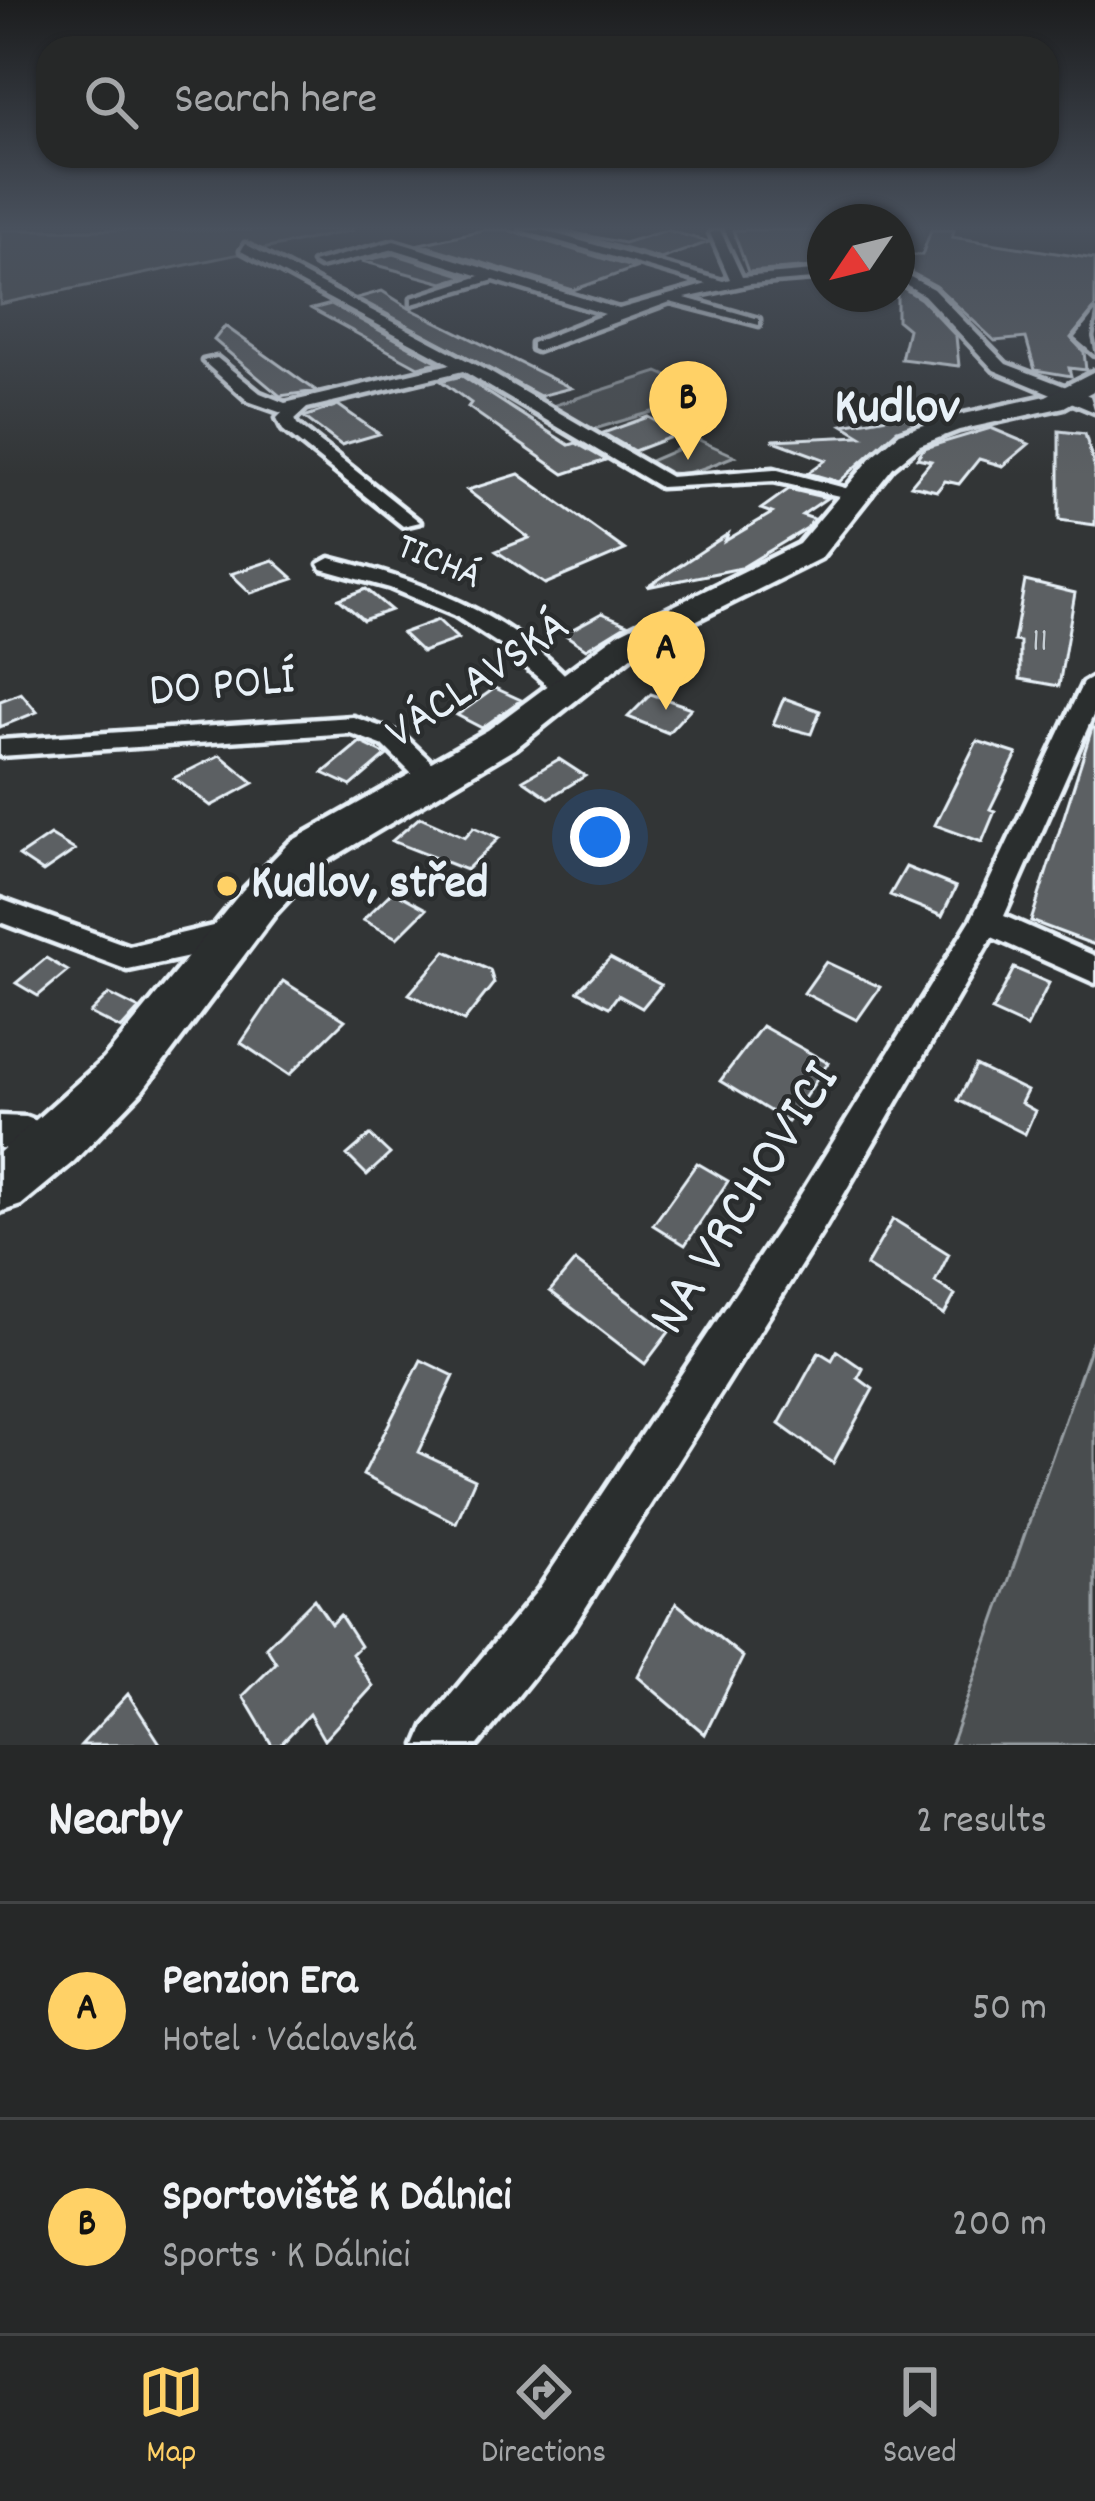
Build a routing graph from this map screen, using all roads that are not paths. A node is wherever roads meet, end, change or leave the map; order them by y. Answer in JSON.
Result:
{"nodes":[{"id":1,"x":363,"y":311,"type":"edge"},
{"id":2,"x":611,"y":311,"type":"edge"},
{"id":3,"x":621,"y":311,"type":"edge"},
{"id":4,"x":718,"y":311,"type":"edge"},
{"id":5,"x":950,"y":311,"type":"edge"},
{"id":6,"x":616,"y":313,"type":"junction"},
{"id":7,"x":1095,"y":317,"type":"edge"},
{"id":8,"x":754,"y":322,"type":"dead end"},
{"id":9,"x":537,"y":346,"type":"dead end"},
{"id":10,"x":1095,"y":350,"type":"edge"},
{"id":11,"x":211,"y":361,"type":"dead end"},
{"id":12,"x":464,"y":366,"type":"junction"},
{"id":13,"x":1088,"y":393,"type":"edge"},
{"id":14,"x":299,"y":406,"type":"junction"},
{"id":15,"x":861,"y":495,"type":"junction"},
{"id":16,"x":410,"y":523,"type":"dead end"},
{"id":17,"x":330,"y":564,"type":"dead end"},
{"id":18,"x":1095,"y":683,"type":"edge"},
{"id":19,"x":567,"y":690,"type":"junction"},
{"id":20,"x":0,"y":748,"type":"edge"},
{"id":21,"x":433,"y":779,"type":"junction"},
{"id":22,"x":0,"y":910,"type":"edge"},
{"id":23,"x":986,"y":921,"type":"junction"},
{"id":24,"x":232,"y":936,"type":"junction"},
{"id":25,"x":1095,"y":970,"type":"edge"},
{"id":26,"x":0,"y":1132,"type":"edge"},
{"id":27,"x":53,"y":1144,"type":"junction"},
{"id":28,"x":0,"y":1186,"type":"edge"},
{"id":29,"x":444,"y":1745,"type":"edge"}],
"edges":[{"from":1,"to":12,"type":"street"},
{"from":2,"to":6,"type":"street"},
{"from":3,"to":6,"type":"street"},
{"from":4,"to":8,"type":"street"},
{"from":5,"to":13,"type":"street"},
{"from":6,"to":9,"type":"street"},
{"from":7,"to":10,"type":"street"},
{"from":11,"to":14,"type":"street"},
{"from":12,"to":14,"type":"street"},
{"from":12,"to":15,"type":"street"},
{"from":13,"to":15,"type":"street","name":"VÁCLAVSKÁ"},
{"from":14,"to":16,"type":"street"},
{"from":15,"to":19,"type":"street","name":"VÁCLAVSKÁ"},
{"from":17,"to":19,"type":"street","name":"TICHÁ"},
{"from":18,"to":23,"type":"street","name":"NA VRCHOVICI"},
{"from":19,"to":21,"type":"street","name":"VÁCLAVSKÁ"},
{"from":20,"to":21,"type":"street","name":"DO POLÍ"},
{"from":21,"to":24,"type":"street","name":"VÁCLAVSKÁ"},
{"from":22,"to":24,"type":"street"},
{"from":23,"to":25,"type":"street"},
{"from":23,"to":29,"type":"street","name":"NA VRCHOVICI"},
{"from":24,"to":27,"type":"street","name":"VÁCLAVSKÁ"},
{"from":26,"to":27,"type":"street"},
{"from":27,"to":28,"type":"street","name":"VÁCLAVSKÁ"}]}
